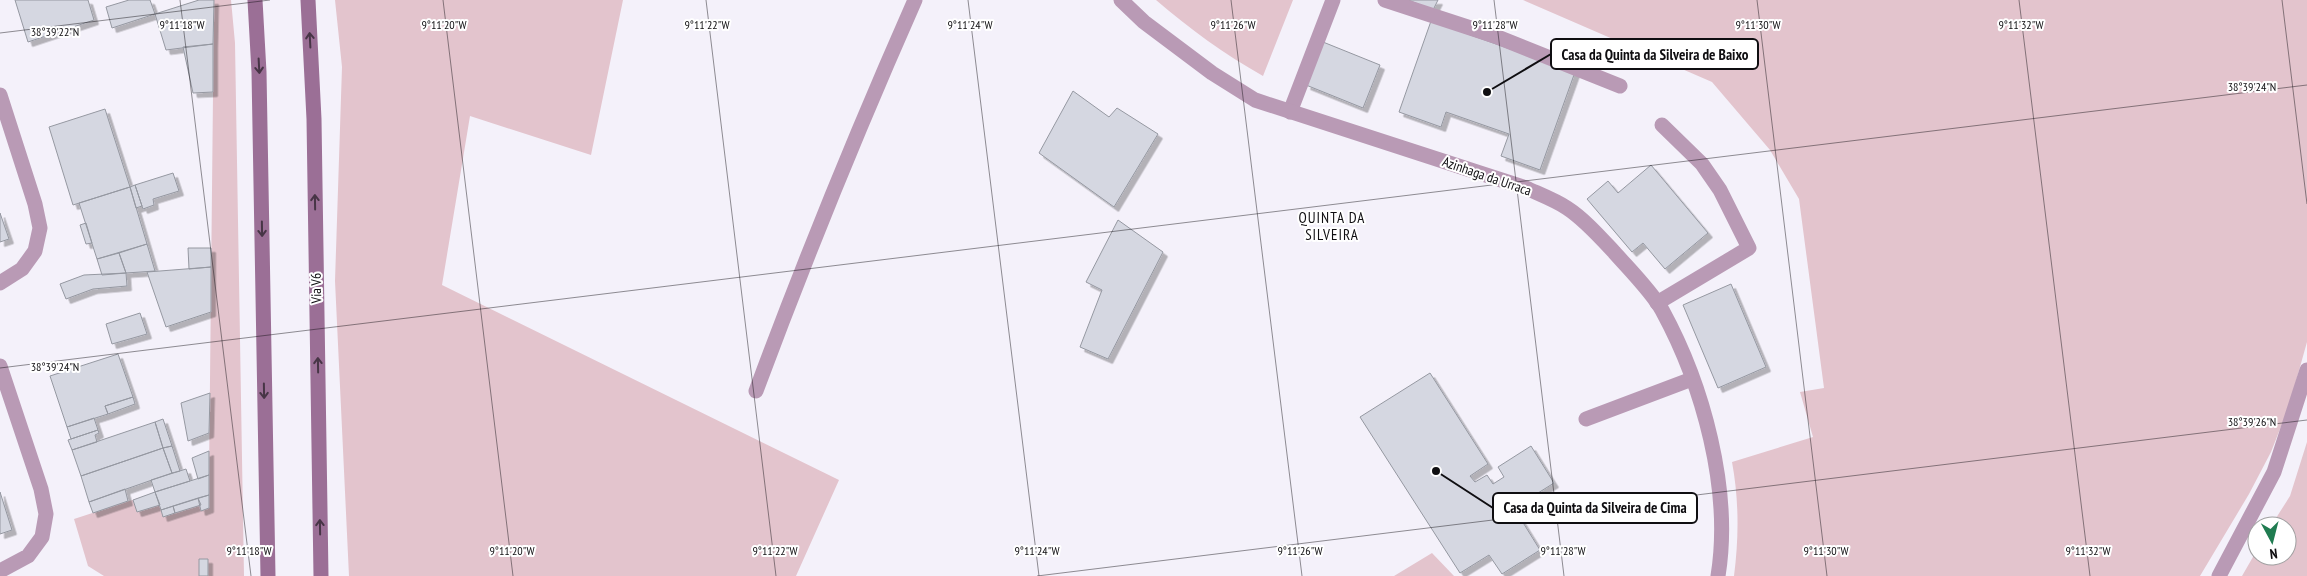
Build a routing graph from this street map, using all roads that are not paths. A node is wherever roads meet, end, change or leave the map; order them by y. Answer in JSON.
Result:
{"nodes":[{"id":1,"x":255,"y":0,"type":"edge"},
{"id":2,"x":308,"y":0,"type":"edge"},
{"id":3,"x":915,"y":0,"type":"edge"},
{"id":4,"x":1121,"y":0,"type":"edge"},
{"id":5,"x":1333,"y":0,"type":"edge"},
{"id":6,"x":1385,"y":0,"type":"edge"},
{"id":7,"x":1620,"y":86,"type":"dead end"},
{"id":8,"x":0,"y":95,"type":"edge"},
{"id":9,"x":1290,"y":112,"type":"junction"},
{"id":10,"x":1662,"y":124,"type":"dead end"},
{"id":11,"x":0,"y":283,"type":"edge"},
{"id":12,"x":1657,"y":303,"type":"junction"},
{"id":13,"x":0,"y":366,"type":"edge"},
{"id":14,"x":2307,"y":370,"type":"edge"},
{"id":15,"x":1692,"y":379,"type":"junction"},
{"id":16,"x":756,"y":391,"type":"dead end"},
{"id":17,"x":1586,"y":419,"type":"dead end"},
{"id":18,"x":0,"y":571,"type":"edge"},
{"id":19,"x":268,"y":576,"type":"edge"},
{"id":20,"x":321,"y":576,"type":"edge"},
{"id":21,"x":1718,"y":576,"type":"edge"},
{"id":22,"x":2219,"y":576,"type":"edge"}],
"edges":[{"from":1,"to":19,"type":"main road","one_way":true},
{"from":20,"to":2,"type":"main road","name":"Via V6","one_way":true},
{"from":3,"to":16,"type":"street"},
{"from":4,"to":9,"type":"street","name":"Azinhaga da Urraca"},
{"from":5,"to":9,"type":"street"},
{"from":6,"to":7,"type":"street"},
{"from":8,"to":11,"type":"street"},
{"from":9,"to":12,"type":"street","name":"Azinhaga da Urraca"},
{"from":10,"to":12,"type":"street"},
{"from":12,"to":15,"type":"street","name":"Azinhaga da Urraca"},
{"from":13,"to":18,"type":"street"},
{"from":14,"to":22,"type":"street"},
{"from":15,"to":17,"type":"street"},
{"from":15,"to":21,"type":"street","name":"Azinhaga da Urraca"}]}
